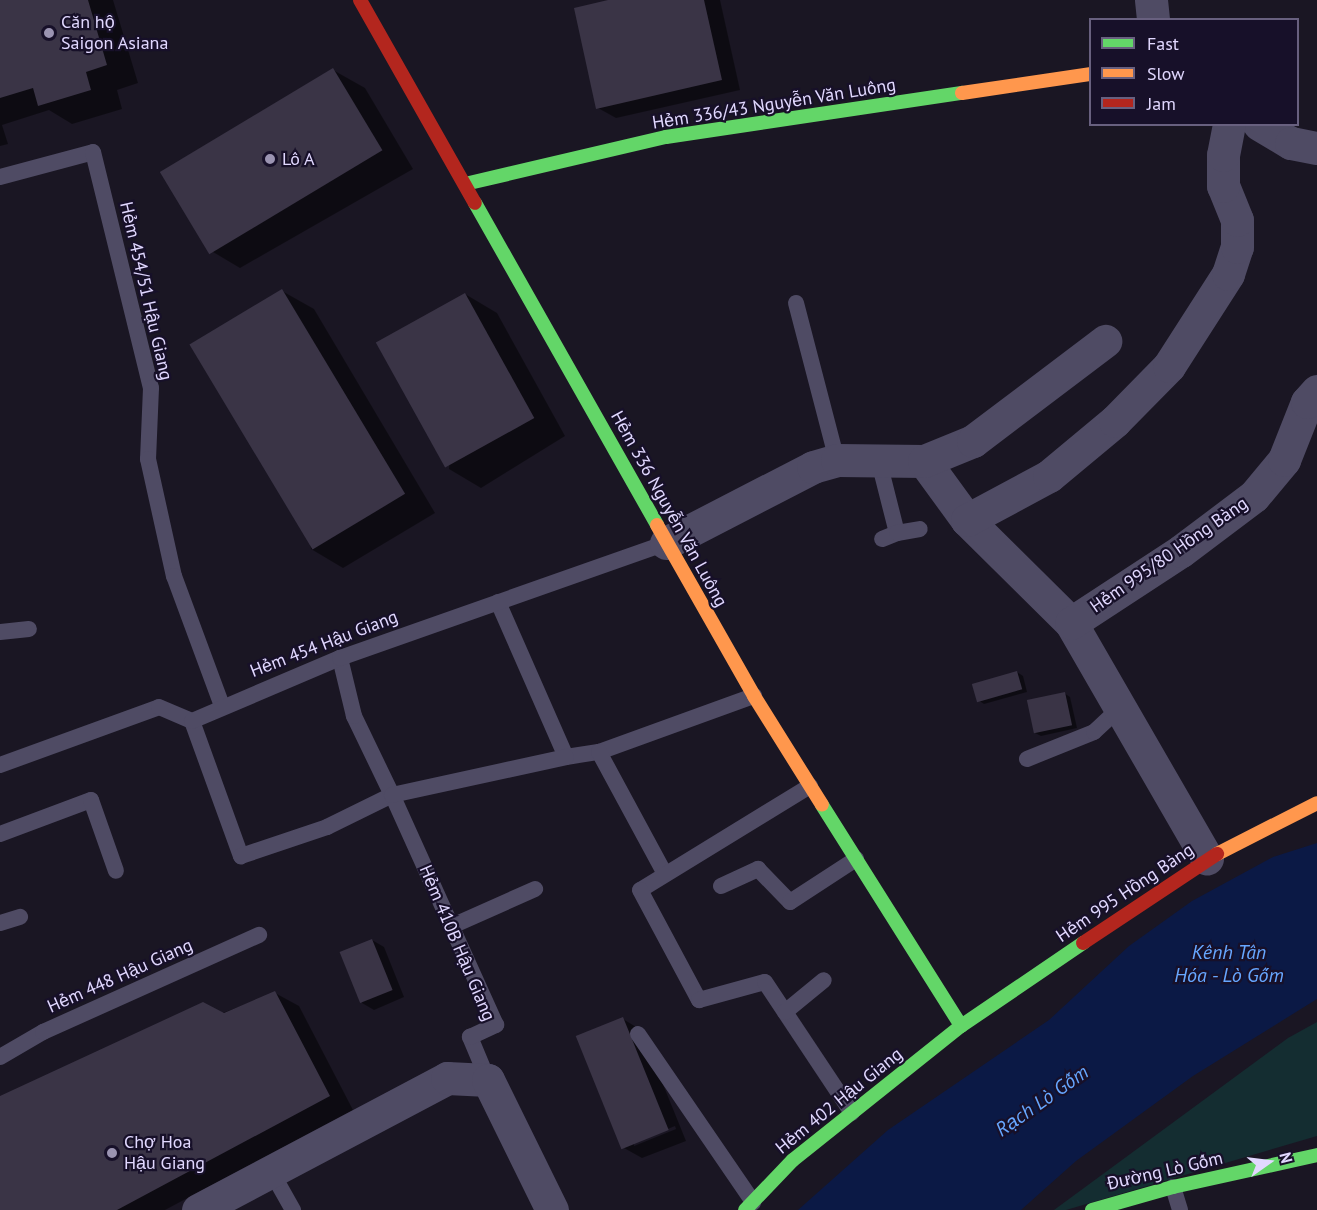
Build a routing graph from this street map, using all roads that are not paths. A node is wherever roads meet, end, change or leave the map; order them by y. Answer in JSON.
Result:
{"nodes":[{"id":1,"x":1151,"y":0,"type":"edge"},
{"id":2,"x":364,"y":1,"type":"edge"},
{"id":3,"x":1153,"y":18,"type":"edge"},
{"id":4,"x":1089,"y":74,"type":"edge"},
{"id":5,"x":1229,"y":126,"type":"edge"},
{"id":6,"x":1262,"y":126,"type":"edge"},
{"id":7,"x":1317,"y":148,"type":"edge"},
{"id":8,"x":0,"y":177,"type":"edge"},
{"id":9,"x":465,"y":184,"type":"junction"},
{"id":10,"x":796,"y":303,"type":"dead end"},
{"id":11,"x":1105,"y":341,"type":"dead end"},
{"id":12,"x":1317,"y":391,"type":"edge"},
{"id":13,"x":878,"y":458,"type":"junction"},
{"id":14,"x":837,"y":460,"type":"junction"},
{"id":15,"x":924,"y":461,"type":"junction"},
{"id":16,"x":967,"y":520,"type":"junction"},
{"id":17,"x":920,"y":529,"type":"dead end"},
{"id":18,"x":666,"y":543,"type":"junction"},
{"id":19,"x":498,"y":602,"type":"junction"},
{"id":20,"x":1071,"y":623,"type":"junction"},
{"id":21,"x":29,"y":629,"type":"dead end"},
{"id":22,"x":0,"y":632,"type":"edge"},
{"id":23,"x":340,"y":657,"type":"junction"},
{"id":24,"x":754,"y":696,"type":"junction"},
{"id":25,"x":222,"y":706,"type":"junction"},
{"id":26,"x":1120,"y":708,"type":"junction"},
{"id":27,"x":192,"y":721,"type":"junction"},
{"id":28,"x":599,"y":752,"type":"junction"},
{"id":29,"x":566,"y":757,"type":"junction"},
{"id":30,"x":1027,"y":759,"type":"dead end"},
{"id":31,"x":0,"y":765,"type":"edge"},
{"id":32,"x":810,"y":786,"type":"junction"},
{"id":33,"x":392,"y":795,"type":"junction"},
{"id":34,"x":1317,"y":803,"type":"edge"},
{"id":35,"x":0,"y":834,"type":"edge"},
{"id":36,"x":856,"y":859,"type":"junction"},
{"id":37,"x":1207,"y":859,"type":"junction"},
{"id":38,"x":116,"y":871,"type":"dead end"},
{"id":39,"x":665,"y":874,"type":"junction"},
{"id":40,"x":721,"y":886,"type":"dead end"},
{"id":41,"x":535,"y":889,"type":"dead end"},
{"id":42,"x":20,"y":917,"type":"dead end"},
{"id":43,"x":0,"y":923,"type":"edge"},
{"id":44,"x":452,"y":926,"type":"junction"},
{"id":45,"x":259,"y":935,"type":"dead end"},
{"id":46,"x":824,"y":980,"type":"dead end"},
{"id":47,"x":785,"y":1012,"type":"junction"},
{"id":48,"x":961,"y":1026,"type":"junction"},
{"id":49,"x":638,"y":1034,"type":"dead end"},
{"id":50,"x":0,"y":1057,"type":"edge"},
{"id":51,"x":488,"y":1080,"type":"junction"},
{"id":52,"x":852,"y":1113,"type":"junction"},
{"id":53,"x":1317,"y":1155,"type":"edge"},
{"id":54,"x":271,"y":1171,"type":"junction"},
{"id":55,"x":1173,"y":1187,"type":"junction"},
{"id":56,"x":749,"y":1206,"type":"edge"},
{"id":57,"x":198,"y":1210,"type":"edge"},
{"id":58,"x":293,"y":1210,"type":"edge"},
{"id":59,"x":552,"y":1210,"type":"edge"},
{"id":60,"x":1092,"y":1210,"type":"edge"},
{"id":61,"x":1180,"y":1210,"type":"edge"}],
"edges":[{"from":1,"to":3,"type":"street"},
{"from":2,"to":9,"type":"street","name":"Hẻm 336 Nguyễn Văn Luông"},
{"from":4,"to":9,"type":"street","name":"Hẻm 336/43 Nguyễn Văn Luông"},
{"from":5,"to":16,"type":"street"},
{"from":6,"to":7,"type":"street"},
{"from":8,"to":25,"type":"lane","name":"Hẻm 454/51 Hậu Giang"},
{"from":9,"to":18,"type":"street","name":"Hẻm 336 Nguyễn Văn Luông"},
{"from":10,"to":14,"type":"lane"},
{"from":11,"to":15,"type":"street"},
{"from":12,"to":20,"type":"street","name":"Hẻm 995/80 Hồng Bàng"},
{"from":13,"to":14,"type":"street"},
{"from":13,"to":15,"type":"street"},
{"from":13,"to":17,"type":"lane"},
{"from":14,"to":18,"type":"street"},
{"from":15,"to":16,"type":"street"},
{"from":16,"to":20,"type":"street"},
{"from":18,"to":19,"type":"lane","name":"Hẻm 454 Hậu Giang"},
{"from":18,"to":24,"type":"street","name":"Hẻm 336 Nguyễn Văn Luông"},
{"from":19,"to":23,"type":"lane","name":"Hẻm 454 Hậu Giang"},
{"from":19,"to":29,"type":"lane"},
{"from":20,"to":26,"type":"street"},
{"from":21,"to":22,"type":"lane"},
{"from":23,"to":25,"type":"lane","name":"Hẻm 454 Hậu Giang"},
{"from":23,"to":33,"type":"lane","name":"Hẻm 410B Hậu Giang"},
{"from":24,"to":28,"type":"lane"},
{"from":24,"to":32,"type":"street","name":"Hẻm 336 Nguyễn Văn Luông"},
{"from":25,"to":27,"type":"lane","name":"Hẻm 454 Hậu Giang"},
{"from":26,"to":30,"type":"lane"},
{"from":26,"to":37,"type":"street"},
{"from":27,"to":31,"type":"lane"},
{"from":27,"to":33,"type":"lane"},
{"from":28,"to":29,"type":"lane"},
{"from":28,"to":39,"type":"lane"},
{"from":29,"to":33,"type":"lane"},
{"from":32,"to":36,"type":"street","name":"Hẻm 336 Nguyễn Văn Luông"},
{"from":32,"to":39,"type":"lane"},
{"from":33,"to":44,"type":"lane","name":"Hẻm 410B Hậu Giang"},
{"from":34,"to":37,"type":"street","name":"Hẻm 995 Hồng Bàng"},
{"from":35,"to":38,"type":"lane"},
{"from":36,"to":40,"type":"lane"},
{"from":36,"to":48,"type":"street","name":"Hẻm 336 Nguyễn Văn Luông"},
{"from":37,"to":48,"type":"street","name":"Hẻm 995 Hồng Bàng"},
{"from":39,"to":47,"type":"lane"},
{"from":41,"to":44,"type":"lane"},
{"from":42,"to":43,"type":"lane"},
{"from":44,"to":51,"type":"lane","name":"Hẻm 410B Hậu Giang"},
{"from":45,"to":50,"type":"lane","name":"Hẻm 448 Hậu Giang"},
{"from":46,"to":47,"type":"lane"},
{"from":47,"to":52,"type":"lane"},
{"from":48,"to":52,"type":"street","name":"Hẻm 402 Hậu Giang"},
{"from":49,"to":56,"type":"lane"},
{"from":51,"to":54,"type":"street"},
{"from":51,"to":59,"type":"street","name":"Hẻm 410B Hậu Giang"},
{"from":52,"to":56,"type":"street","name":"Hẻm 402 Hậu Giang"},
{"from":53,"to":55,"type":"street","name":"Đường Lò Gốm"},
{"from":54,"to":57,"type":"street"},
{"from":54,"to":58,"type":"lane"},
{"from":55,"to":60,"type":"street","name":"Đường Lò Gốm"},
{"from":55,"to":61,"type":"lane"}]}
